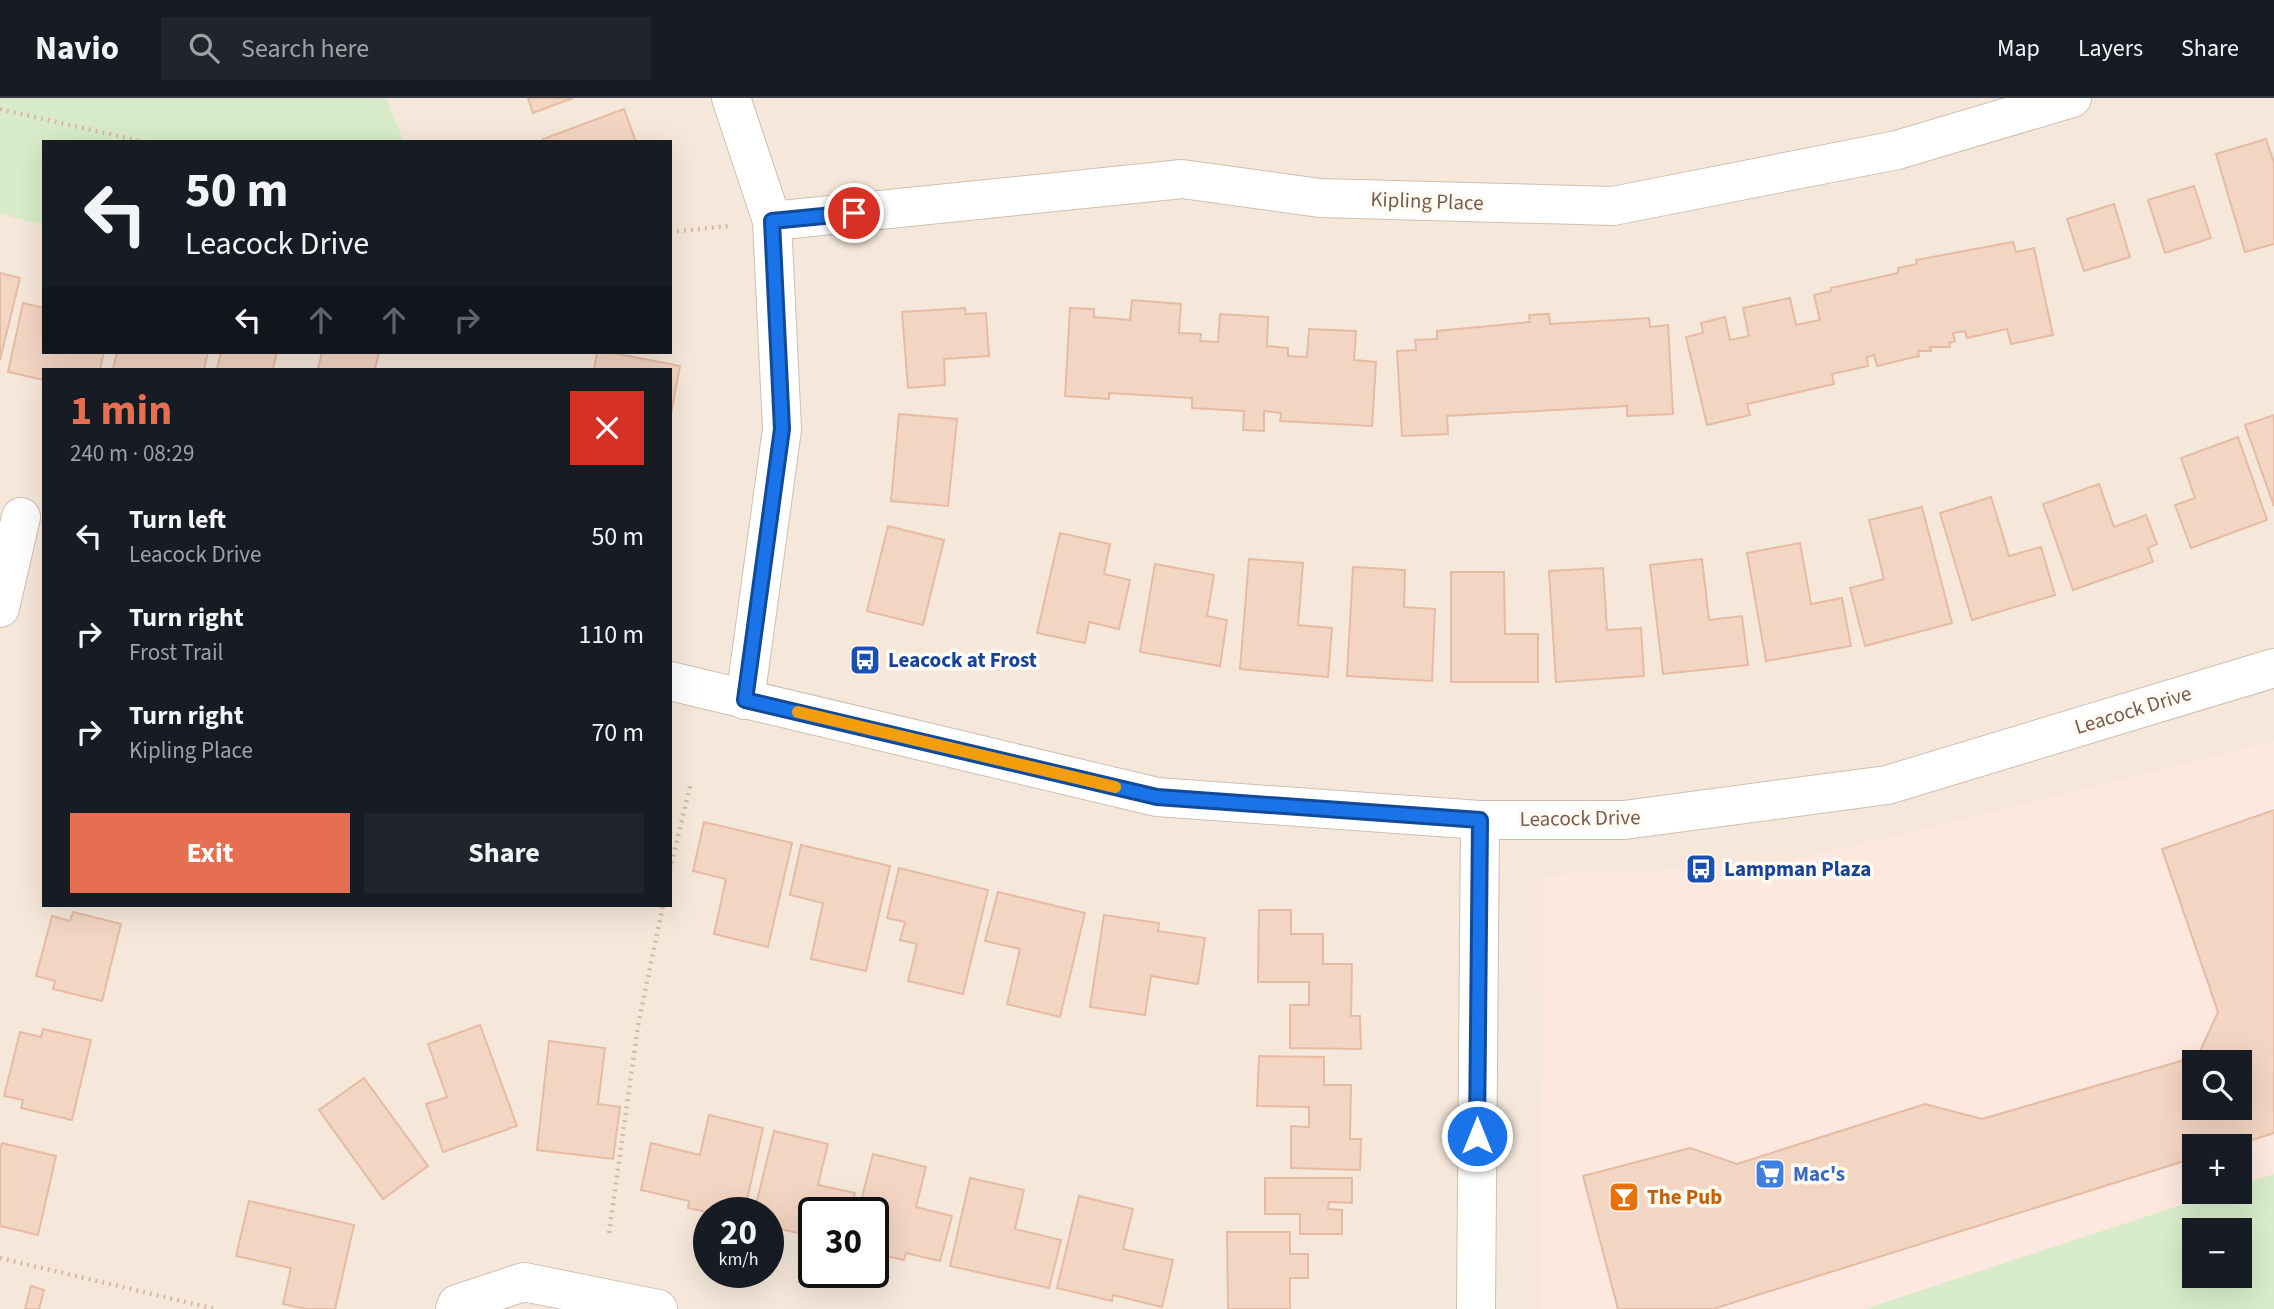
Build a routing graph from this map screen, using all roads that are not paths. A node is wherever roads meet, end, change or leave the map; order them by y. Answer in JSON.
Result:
{"nodes":[{"id":1,"x":731,"y":98,"type":"edge"},
{"id":2,"x":2073,"y":98,"type":"edge"},
{"id":3,"x":772,"y":221,"type":"junction"},
{"id":4,"x":21,"y":517,"type":"edge"},
{"id":5,"x":0,"y":608,"type":"edge"},
{"id":6,"x":2274,"y":668,"type":"edge"},
{"id":7,"x":672,"y":682,"type":"edge"},
{"id":8,"x":745,"y":700,"type":"junction"},
{"id":9,"x":1480,"y":820,"type":"junction"},
{"id":10,"x":455,"y":1309,"type":"edge"},
{"id":11,"x":658,"y":1309,"type":"edge"},
{"id":12,"x":1476,"y":1309,"type":"edge"}],
"edges":[{"from":1,"to":3,"type":"street"},
{"from":2,"to":3,"type":"street","name":"Kipling Place"},
{"from":3,"to":8,"type":"street"},
{"from":4,"to":5,"type":"street"},
{"from":6,"to":9,"type":"street","name":"Leacock Drive"},
{"from":7,"to":8,"type":"street","name":"Leacock Drive"},
{"from":8,"to":9,"type":"street","name":"Leacock Drive"},
{"from":9,"to":12,"type":"street"},
{"from":10,"to":11,"type":"street"}]}
